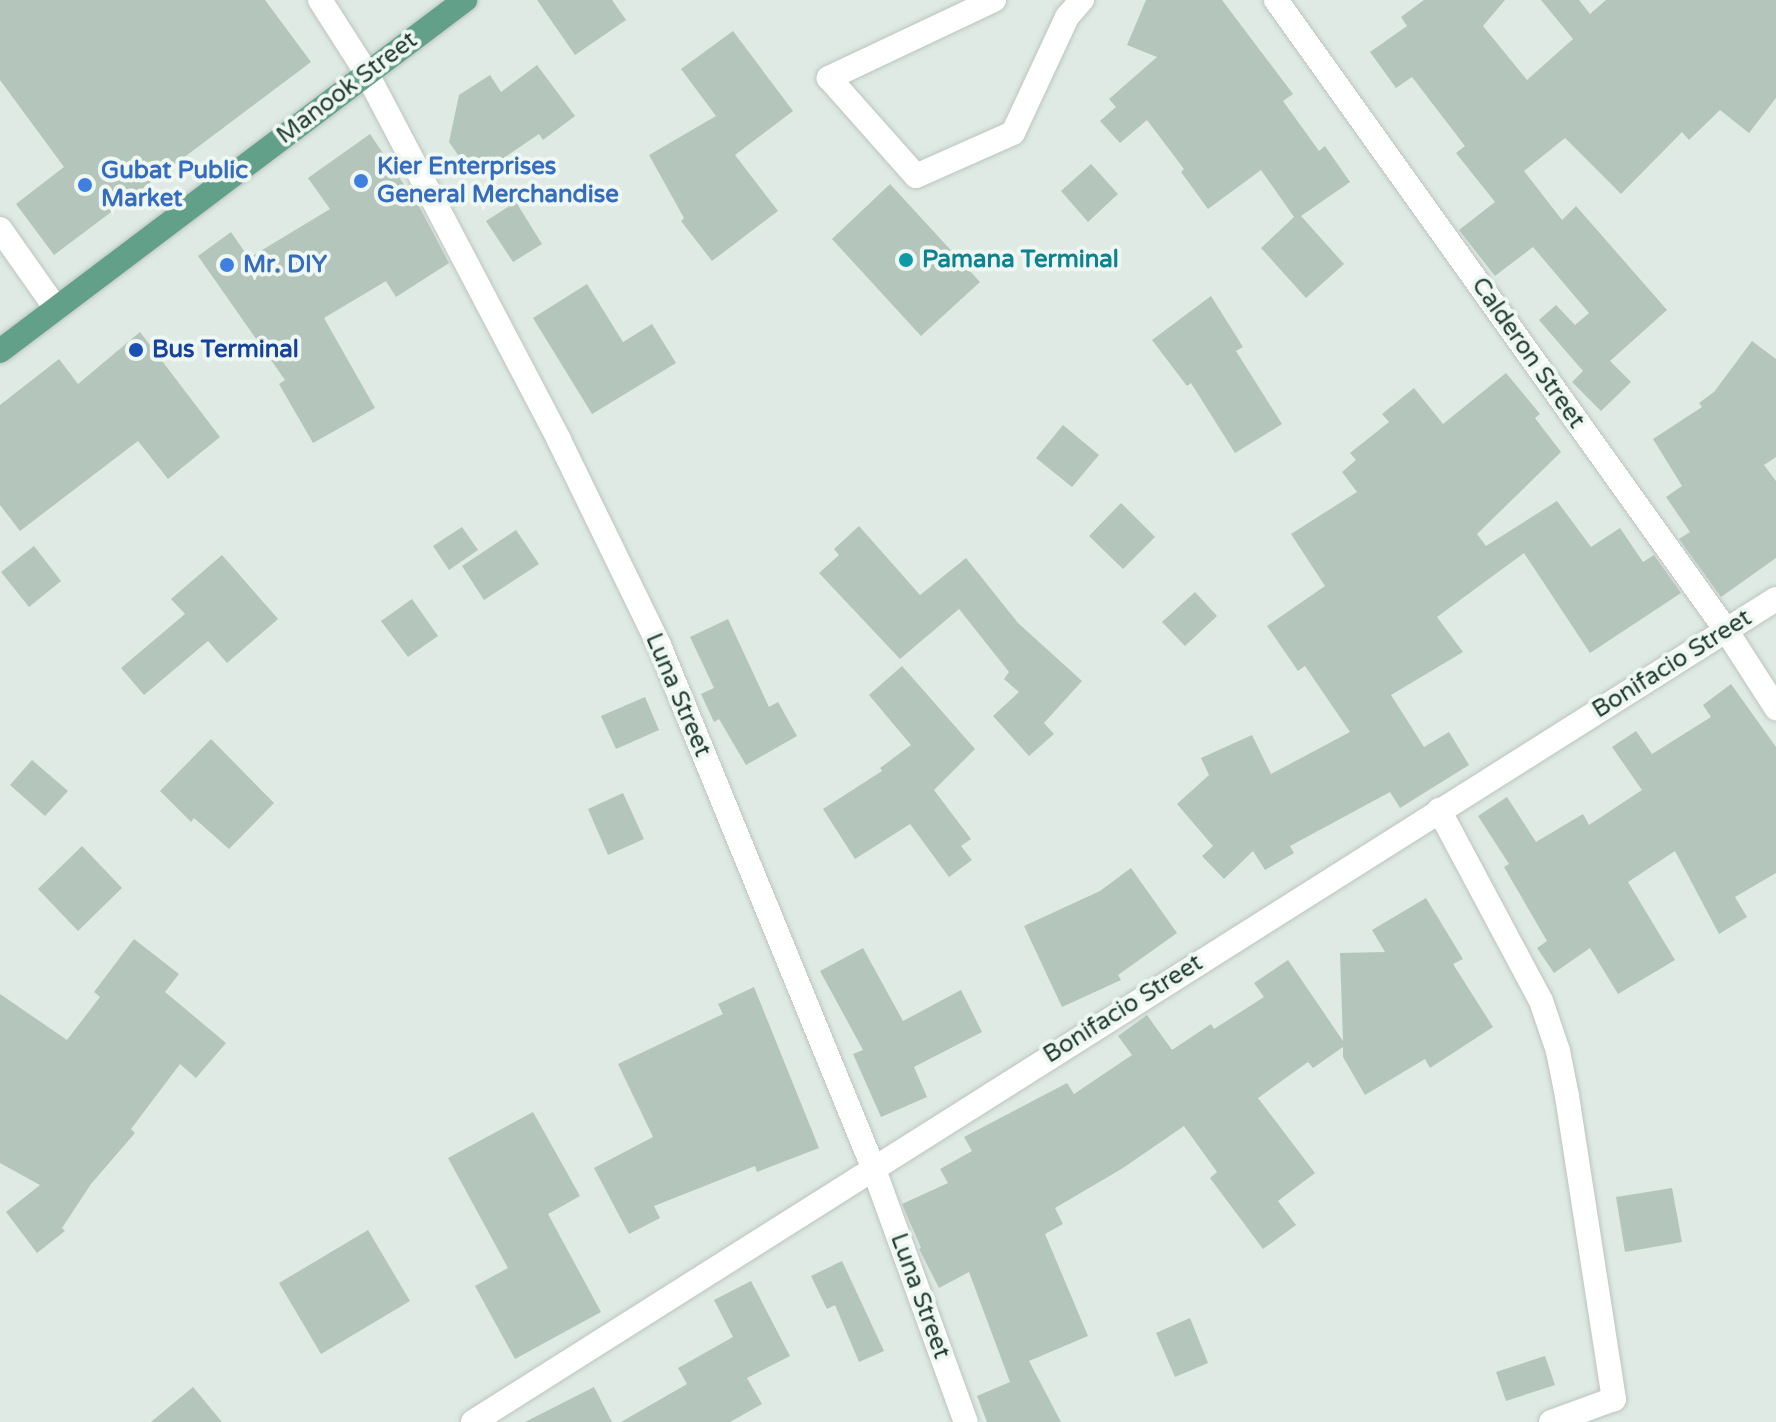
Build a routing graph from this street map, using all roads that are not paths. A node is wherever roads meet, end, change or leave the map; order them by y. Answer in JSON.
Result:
{"nodes":[{"id":1,"x":320,"y":0,"type":"edge"},
{"id":2,"x":465,"y":0,"type":"edge"},
{"id":3,"x":994,"y":0,"type":"edge"},
{"id":4,"x":1082,"y":0,"type":"edge"},
{"id":5,"x":1276,"y":0,"type":"edge"},
{"id":6,"x":366,"y":72,"type":"junction"},
{"id":7,"x":0,"y":229,"type":"edge"},
{"id":8,"x":55,"y":307,"type":"junction"},
{"id":9,"x":0,"y":351,"type":"edge"},
{"id":10,"x":1776,"y":599,"type":"edge"},
{"id":11,"x":1726,"y":630,"type":"junction"},
{"id":12,"x":1776,"y":708,"type":"edge"},
{"id":13,"x":1439,"y":810,"type":"junction"},
{"id":14,"x":873,"y":1167,"type":"junction"},
{"id":15,"x":473,"y":1422,"type":"edge"},
{"id":16,"x":966,"y":1422,"type":"edge"},
{"id":17,"x":1551,"y":1422,"type":"edge"}],
"edges":[{"from":1,"to":6,"type":"street","name":"Luna Street"},
{"from":2,"to":6,"type":"main road","name":"Manook Street"},
{"from":3,"to":4,"type":"street"},
{"from":5,"to":11,"type":"street","name":"Calderon Street"},
{"from":6,"to":8,"type":"main road","name":"Manook Street"},
{"from":6,"to":14,"type":"street","name":"Luna Street"},
{"from":7,"to":8,"type":"street"},
{"from":8,"to":9,"type":"main road","name":"Manook Street"},
{"from":10,"to":11,"type":"street","name":"Bonifacio Street"},
{"from":11,"to":12,"type":"street","name":"Calderon Street"},
{"from":11,"to":13,"type":"street","name":"Bonifacio Street"},
{"from":13,"to":14,"type":"street","name":"Bonifacio Street"},
{"from":13,"to":17,"type":"street"},
{"from":14,"to":15,"type":"street","name":"Bonifacio Street"},
{"from":14,"to":16,"type":"street","name":"Luna Street"}]}
